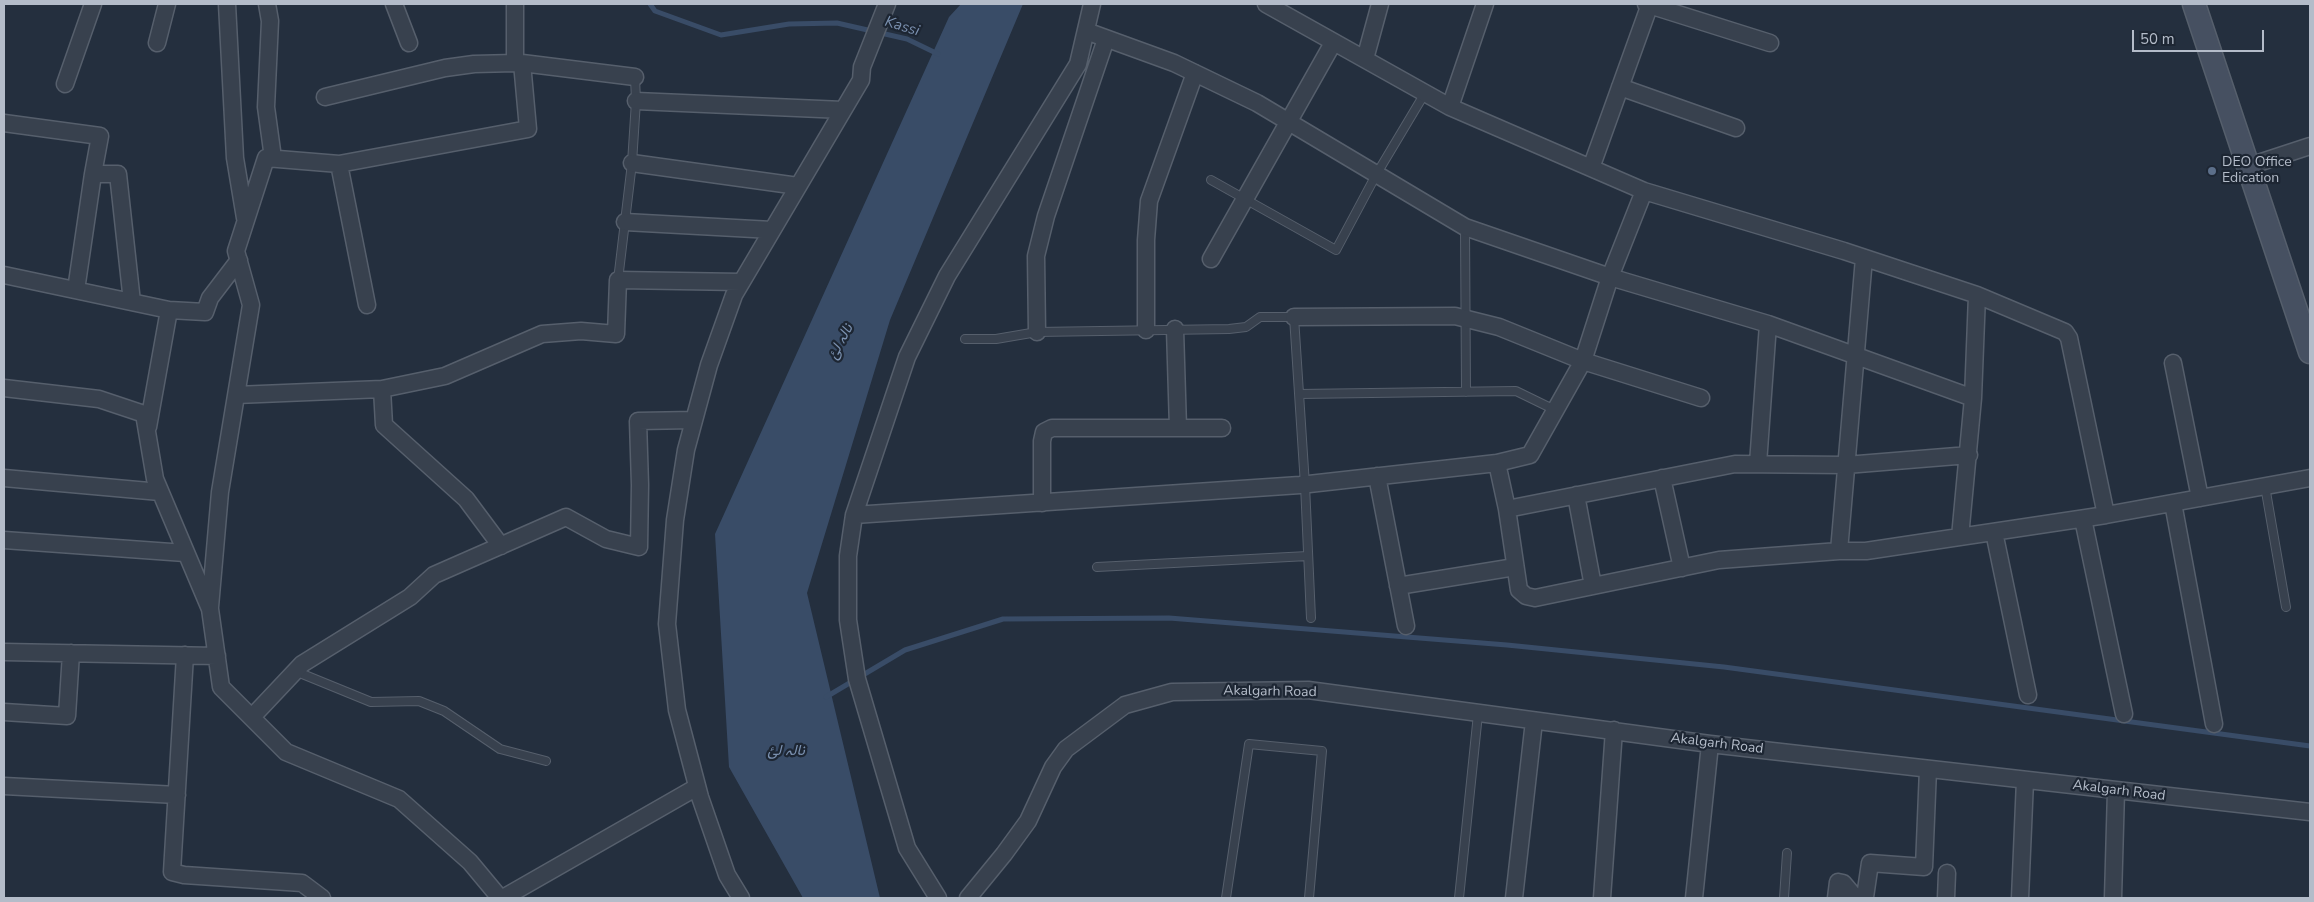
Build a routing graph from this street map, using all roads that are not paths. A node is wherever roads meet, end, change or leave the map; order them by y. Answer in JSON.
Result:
{"nodes":[{"id":1,"x":93,"y":4,"type":"edge"},
{"id":2,"x":167,"y":4,"type":"edge"},
{"id":3,"x":227,"y":4,"type":"edge"},
{"id":4,"x":267,"y":4,"type":"edge"},
{"id":5,"x":394,"y":4,"type":"edge"},
{"id":6,"x":515,"y":4,"type":"edge"},
{"id":7,"x":887,"y":4,"type":"edge"},
{"id":8,"x":1092,"y":4,"type":"edge"},
{"id":9,"x":1266,"y":4,"type":"edge"},
{"id":10,"x":1380,"y":4,"type":"edge"},
{"id":11,"x":1485,"y":4,"type":"edge"},
{"id":12,"x":1648,"y":4,"type":"edge"},
{"id":13,"x":2194,"y":4,"type":"edge"},
{"id":14,"x":1086,"y":31,"type":"junction"},
{"id":15,"x":1106,"y":39,"type":"junction"},
{"id":16,"x":409,"y":42,"type":"dead end"},
{"id":17,"x":1770,"y":42,"type":"dead end"},
{"id":18,"x":158,"y":43,"type":"dead end"},
{"id":19,"x":1333,"y":43,"type":"junction"},
{"id":20,"x":1365,"y":59,"type":"junction"},
{"id":21,"x":519,"y":63,"type":"junction"},
{"id":22,"x":1195,"y":73,"type":"junction"},
{"id":23,"x":635,"y":78,"type":"joint"},
{"id":24,"x":65,"y":84,"type":"dead end"},
{"id":25,"x":1620,"y":87,"type":"junction"},
{"id":26,"x":1424,"y":93,"type":"junction"},
{"id":27,"x":325,"y":97,"type":"dead end"},
{"id":28,"x":636,"y":101,"type":"junction"},
{"id":29,"x":1450,"y":107,"type":"junction"},
{"id":30,"x":843,"y":110,"type":"junction"},
{"id":31,"x":1287,"y":121,"type":"junction"},
{"id":32,"x":4,"y":123,"type":"edge"},
{"id":33,"x":1736,"y":128,"type":"dead end"},
{"id":34,"x":2310,"y":146,"type":"edge"},
{"id":35,"x":273,"y":158,"type":"junction"},
{"id":36,"x":632,"y":163,"type":"junction"},
{"id":37,"x":338,"y":164,"type":"junction"},
{"id":38,"x":2249,"y":166,"type":"junction"},
{"id":39,"x":1591,"y":168,"type":"junction"},
{"id":40,"x":93,"y":174,"type":"junction"},
{"id":41,"x":1376,"y":175,"type":"junction"},
{"id":42,"x":1210,"y":180,"type":"dead end"},
{"id":43,"x":798,"y":186,"type":"junction"},
{"id":44,"x":1644,"y":191,"type":"junction"},
{"id":45,"x":1244,"y":199,"type":"junction"},
{"id":46,"x":246,"y":222,"type":"junction"},
{"id":47,"x":625,"y":222,"type":"junction"},
{"id":48,"x":1465,"y":227,"type":"junction"},
{"id":49,"x":772,"y":230,"type":"junction"},
{"id":50,"x":1864,"y":258,"type":"junction"},
{"id":51,"x":1210,"y":259,"type":"dead end"},
{"id":52,"x":238,"y":260,"type":"junction"},
{"id":53,"x":4,"y":275,"type":"edge"},
{"id":54,"x":1610,"y":277,"type":"junction"},
{"id":55,"x":618,"y":280,"type":"junction"},
{"id":56,"x":741,"y":282,"type":"junction"},
{"id":57,"x":76,"y":290,"type":"junction"},
{"id":58,"x":1977,"y":295,"type":"junction"},
{"id":59,"x":132,"y":302,"type":"junction"},
{"id":60,"x":367,"y":305,"type":"dead end"},
{"id":61,"x":169,"y":310,"type":"junction"},
{"id":62,"x":1294,"y":317,"type":"junction"},
{"id":63,"x":1466,"y":319,"type":"junction"},
{"id":64,"x":1768,"y":324,"type":"junction"},
{"id":65,"x":1146,"y":330,"type":"junction"},
{"id":66,"x":1175,"y":330,"type":"junction"},
{"id":67,"x":1037,"y":332,"type":"junction"},
{"id":68,"x":965,"y":339,"type":"dead end"},
{"id":69,"x":2310,"y":352,"type":"edge"},
{"id":70,"x":1856,"y":356,"type":"junction"},
{"id":71,"x":1583,"y":361,"type":"junction"},
{"id":72,"x":2173,"y":363,"type":"dead end"},
{"id":73,"x":4,"y":388,"type":"edge"},
{"id":74,"x":382,"y":389,"type":"junction"},
{"id":75,"x":1466,"y":392,"type":"junction"},
{"id":76,"x":1299,"y":394,"type":"junction"},
{"id":77,"x":236,"y":395,"type":"junction"},
{"id":78,"x":1702,"y":398,"type":"dead end"},
{"id":79,"x":1973,"y":398,"type":"junction"},
{"id":80,"x":1555,"y":410,"type":"junction"},
{"id":81,"x":694,"y":420,"type":"junction"},
{"id":82,"x":1178,"y":428,"type":"junction"},
{"id":83,"x":1222,"y":428,"type":"dead end"},
{"id":84,"x":147,"y":431,"type":"junction"},
{"id":85,"x":1968,"y":455,"type":"junction"},
{"id":86,"x":1497,"y":463,"type":"junction"},
{"id":87,"x":1758,"y":464,"type":"junction"},
{"id":88,"x":1846,"y":465,"type":"junction"},
{"id":89,"x":1377,"y":476,"type":"junction"},
{"id":90,"x":4,"y":478,"type":"edge"},
{"id":91,"x":1662,"y":478,"type":"junction"},
{"id":92,"x":2310,"y":478,"type":"edge"},
{"id":93,"x":1305,"y":484,"type":"junction"},
{"id":94,"x":2265,"y":486,"type":"junction"},
{"id":95,"x":160,"y":492,"type":"junction"},
{"id":96,"x":1576,"y":495,"type":"junction"},
{"id":97,"x":2200,"y":498,"type":"junction"},
{"id":98,"x":1042,"y":503,"type":"junction"},
{"id":99,"x":2173,"y":503,"type":"junction"},
{"id":100,"x":1507,"y":509,"type":"junction"},
{"id":101,"x":854,"y":515,"type":"junction"},
{"id":102,"x":2106,"y":515,"type":"junction"},
{"id":103,"x":2083,"y":519,"type":"junction"},
{"id":104,"x":1994,"y":532,"type":"junction"},
{"id":105,"x":1960,"y":537,"type":"junction"},
{"id":106,"x":4,"y":540,"type":"edge"},
{"id":107,"x":501,"y":546,"type":"junction"},
{"id":108,"x":1839,"y":551,"type":"junction"},
{"id":109,"x":185,"y":553,"type":"junction"},
{"id":110,"x":1308,"y":556,"type":"junction"},
{"id":111,"x":1096,"y":567,"type":"dead end"},
{"id":112,"x":1516,"y":567,"type":"junction"},
{"id":113,"x":1682,"y":568,"type":"junction"},
{"id":114,"x":1398,"y":586,"type":"junction"},
{"id":115,"x":1593,"y":586,"type":"junction"},
{"id":116,"x":2286,"y":607,"type":"dead end"},
{"id":117,"x":210,"y":609,"type":"junction"},
{"id":118,"x":1310,"y":618,"type":"dead end"},
{"id":119,"x":1406,"y":626,"type":"dead end"},
{"id":120,"x":4,"y":652,"type":"edge"},
{"id":121,"x":71,"y":653,"type":"junction"},
{"id":122,"x":186,"y":656,"type":"junction"},
{"id":123,"x":217,"y":656,"type":"junction"},
{"id":124,"x":295,"y":671,"type":"junction"},
{"id":125,"x":2028,"y":695,"type":"dead end"},
{"id":126,"x":4,"y":712,"type":"edge"},
{"id":127,"x":1478,"y":714,"type":"junction"},
{"id":128,"x":2124,"y":714,"type":"dead end"},
{"id":129,"x":252,"y":716,"type":"junction"},
{"id":130,"x":1534,"y":721,"type":"junction"},
{"id":131,"x":2214,"y":724,"type":"dead end"},
{"id":132,"x":1614,"y":730,"type":"junction"},
{"id":133,"x":1710,"y":744,"type":"junction"},
{"id":134,"x":546,"y":761,"type":"dead end"},
{"id":135,"x":1928,"y":768,"type":"junction"},
{"id":136,"x":2025,"y":780,"type":"junction"},
{"id":137,"x":4,"y":786,"type":"edge"},
{"id":138,"x":697,"y":787,"type":"junction"},
{"id":139,"x":2116,"y":790,"type":"junction"},
{"id":140,"x":177,"y":795,"type":"junction"},
{"id":141,"x":2310,"y":812,"type":"edge"},
{"id":142,"x":1787,"y":853,"type":"dead end"},
{"id":143,"x":1947,"y":873,"type":"dead end"},
{"id":144,"x":322,"y":898,"type":"edge"},
{"id":145,"x":501,"y":898,"type":"edge"},
{"id":146,"x":740,"y":898,"type":"edge"},
{"id":147,"x":938,"y":898,"type":"edge"},
{"id":148,"x":968,"y":898,"type":"edge"},
{"id":149,"x":1226,"y":898,"type":"edge"},
{"id":150,"x":1309,"y":898,"type":"edge"},
{"id":151,"x":1459,"y":898,"type":"edge"},
{"id":152,"x":1514,"y":898,"type":"edge"},
{"id":153,"x":1602,"y":898,"type":"edge"},
{"id":154,"x":1694,"y":898,"type":"edge"},
{"id":155,"x":1784,"y":898,"type":"edge"},
{"id":156,"x":1836,"y":898,"type":"edge"},
{"id":157,"x":1946,"y":898,"type":"edge"},
{"id":158,"x":2020,"y":898,"type":"edge"},
{"id":159,"x":2113,"y":898,"type":"edge"}],
"edges":[{"from":1,"to":24,"type":"street"},
{"from":2,"to":18,"type":"street"},
{"from":3,"to":46,"type":"street"},
{"from":4,"to":35,"type":"street"},
{"from":5,"to":16,"type":"street"},
{"from":6,"to":21,"type":"street"},
{"from":7,"to":30,"type":"street"},
{"from":8,"to":14,"type":"street"},
{"from":9,"to":19,"type":"street"},
{"from":10,"to":20,"type":"street"},
{"from":11,"to":29,"type":"street"},
{"from":12,"to":17,"type":"street"},
{"from":12,"to":25,"type":"street"},
{"from":13,"to":38,"type":"main road"},
{"from":14,"to":15,"type":"street"},
{"from":14,"to":101,"type":"street"},
{"from":15,"to":22,"type":"street"},
{"from":15,"to":67,"type":"street"},
{"from":19,"to":20,"type":"street"},
{"from":19,"to":31,"type":"street"},
{"from":20,"to":26,"type":"street"},
{"from":21,"to":23,"type":"street"},
{"from":21,"to":27,"type":"street"},
{"from":21,"to":37,"type":"street"},
{"from":22,"to":31,"type":"street"},
{"from":22,"to":65,"type":"street"},
{"from":23,"to":28,"type":"lane"},
{"from":25,"to":33,"type":"street"},
{"from":25,"to":39,"type":"street"},
{"from":26,"to":29,"type":"street"},
{"from":26,"to":41,"type":"lane"},
{"from":28,"to":30,"type":"street"},
{"from":28,"to":36,"type":"lane"},
{"from":29,"to":39,"type":"street"},
{"from":30,"to":43,"type":"street"},
{"from":31,"to":41,"type":"street"},
{"from":31,"to":45,"type":"street"},
{"from":32,"to":40,"type":"street"},
{"from":34,"to":38,"type":"street"},
{"from":35,"to":37,"type":"street"},
{"from":35,"to":46,"type":"street"},
{"from":36,"to":43,"type":"street"},
{"from":36,"to":47,"type":"lane"},
{"from":37,"to":60,"type":"street"},
{"from":38,"to":69,"type":"main road"},
{"from":39,"to":44,"type":"street"},
{"from":40,"to":57,"type":"street"},
{"from":40,"to":59,"type":"street"},
{"from":41,"to":45,"type":"lane"},
{"from":41,"to":48,"type":"street"},
{"from":42,"to":45,"type":"lane"},
{"from":43,"to":49,"type":"street"},
{"from":44,"to":50,"type":"street"},
{"from":44,"to":54,"type":"street"},
{"from":45,"to":51,"type":"street"},
{"from":46,"to":52,"type":"street"},
{"from":47,"to":49,"type":"street"},
{"from":47,"to":55,"type":"lane"},
{"from":48,"to":54,"type":"street"},
{"from":48,"to":63,"type":"lane"},
{"from":49,"to":56,"type":"street"},
{"from":50,"to":58,"type":"street"},
{"from":50,"to":70,"type":"street"},
{"from":52,"to":61,"type":"street"},
{"from":52,"to":77,"type":"street"},
{"from":53,"to":57,"type":"street"},
{"from":54,"to":64,"type":"street"},
{"from":54,"to":71,"type":"street"},
{"from":55,"to":56,"type":"street"},
{"from":55,"to":74,"type":"street"},
{"from":56,"to":81,"type":"street"},
{"from":57,"to":59,"type":"street"},
{"from":58,"to":79,"type":"street"},
{"from":58,"to":102,"type":"street"},
{"from":59,"to":61,"type":"street"},
{"from":61,"to":84,"type":"street"},
{"from":62,"to":63,"type":"street"},
{"from":62,"to":66,"type":"lane"},
{"from":62,"to":76,"type":"lane"},
{"from":63,"to":71,"type":"street"},
{"from":63,"to":75,"type":"lane"},
{"from":64,"to":70,"type":"street"},
{"from":64,"to":87,"type":"street"},
{"from":65,"to":66,"type":"lane"},
{"from":65,"to":67,"type":"lane"},
{"from":66,"to":82,"type":"street"},
{"from":67,"to":68,"type":"lane"},
{"from":70,"to":79,"type":"street"},
{"from":70,"to":88,"type":"street"},
{"from":71,"to":78,"type":"street"},
{"from":71,"to":80,"type":"street"},
{"from":72,"to":97,"type":"street"},
{"from":73,"to":84,"type":"street"},
{"from":74,"to":77,"type":"street"},
{"from":74,"to":107,"type":"street"},
{"from":75,"to":76,"type":"lane"},
{"from":75,"to":80,"type":"lane"},
{"from":76,"to":93,"type":"lane"},
{"from":77,"to":117,"type":"street"},
{"from":79,"to":85,"type":"street"},
{"from":80,"to":86,"type":"street"},
{"from":81,"to":107,"type":"street"},
{"from":81,"to":138,"type":"street"},
{"from":82,"to":83,"type":"street"},
{"from":82,"to":98,"type":"street"},
{"from":84,"to":95,"type":"street"},
{"from":85,"to":88,"type":"street"},
{"from":85,"to":105,"type":"street"},
{"from":86,"to":89,"type":"street"},
{"from":86,"to":100,"type":"street"},
{"from":87,"to":88,"type":"street"},
{"from":87,"to":91,"type":"street"},
{"from":88,"to":108,"type":"street"},
{"from":89,"to":93,"type":"street"},
{"from":89,"to":114,"type":"street"},
{"from":90,"to":95,"type":"street"},
{"from":91,"to":96,"type":"street"},
{"from":91,"to":113,"type":"street"},
{"from":92,"to":94,"type":"street"},
{"from":93,"to":98,"type":"street"},
{"from":93,"to":110,"type":"lane"},
{"from":94,"to":97,"type":"street"},
{"from":94,"to":116,"type":"lane"},
{"from":95,"to":109,"type":"street"},
{"from":96,"to":100,"type":"street"},
{"from":96,"to":115,"type":"street"},
{"from":97,"to":99,"type":"street"},
{"from":98,"to":101,"type":"street"},
{"from":99,"to":102,"type":"street"},
{"from":99,"to":131,"type":"street"},
{"from":100,"to":112,"type":"street"},
{"from":101,"to":147,"type":"street"},
{"from":102,"to":103,"type":"street"},
{"from":103,"to":104,"type":"street"},
{"from":103,"to":128,"type":"street"},
{"from":104,"to":105,"type":"street"},
{"from":104,"to":125,"type":"street"},
{"from":105,"to":108,"type":"street"},
{"from":106,"to":109,"type":"street"},
{"from":107,"to":124,"type":"street"},
{"from":108,"to":113,"type":"street"},
{"from":109,"to":117,"type":"street"},
{"from":110,"to":111,"type":"lane"},
{"from":110,"to":118,"type":"lane"},
{"from":112,"to":114,"type":"street"},
{"from":112,"to":115,"type":"street"},
{"from":113,"to":115,"type":"street"},
{"from":114,"to":119,"type":"street"},
{"from":117,"to":123,"type":"street"},
{"from":120,"to":121,"type":"street"},
{"from":121,"to":122,"type":"street"},
{"from":121,"to":126,"type":"street"},
{"from":122,"to":123,"type":"street"},
{"from":122,"to":140,"type":"street"},
{"from":123,"to":129,"type":"street"},
{"from":124,"to":129,"type":"street"},
{"from":124,"to":134,"type":"lane"},
{"from":127,"to":130,"type":"street","name":"Akalgarh Road"},
{"from":127,"to":148,"type":"street","name":"Akalgarh Road"},
{"from":127,"to":151,"type":"lane"},
{"from":129,"to":145,"type":"street"},
{"from":130,"to":132,"type":"street","name":"Akalgarh Road"},
{"from":130,"to":152,"type":"street"},
{"from":132,"to":133,"type":"street","name":"Akalgarh Road"},
{"from":132,"to":153,"type":"street"},
{"from":133,"to":135,"type":"street","name":"Akalgarh Road"},
{"from":133,"to":154,"type":"street"},
{"from":135,"to":136,"type":"street","name":"Akalgarh Road"},
{"from":135,"to":156,"type":"street"},
{"from":136,"to":139,"type":"street","name":"Akalgarh Road"},
{"from":136,"to":158,"type":"street"},
{"from":137,"to":140,"type":"street"},
{"from":138,"to":145,"type":"street"},
{"from":138,"to":146,"type":"street"},
{"from":139,"to":141,"type":"street","name":"Akalgarh Road"},
{"from":139,"to":159,"type":"street"},
{"from":140,"to":144,"type":"street"},
{"from":142,"to":155,"type":"lane"},
{"from":143,"to":157,"type":"street"},
{"from":149,"to":150,"type":"lane"}]}
